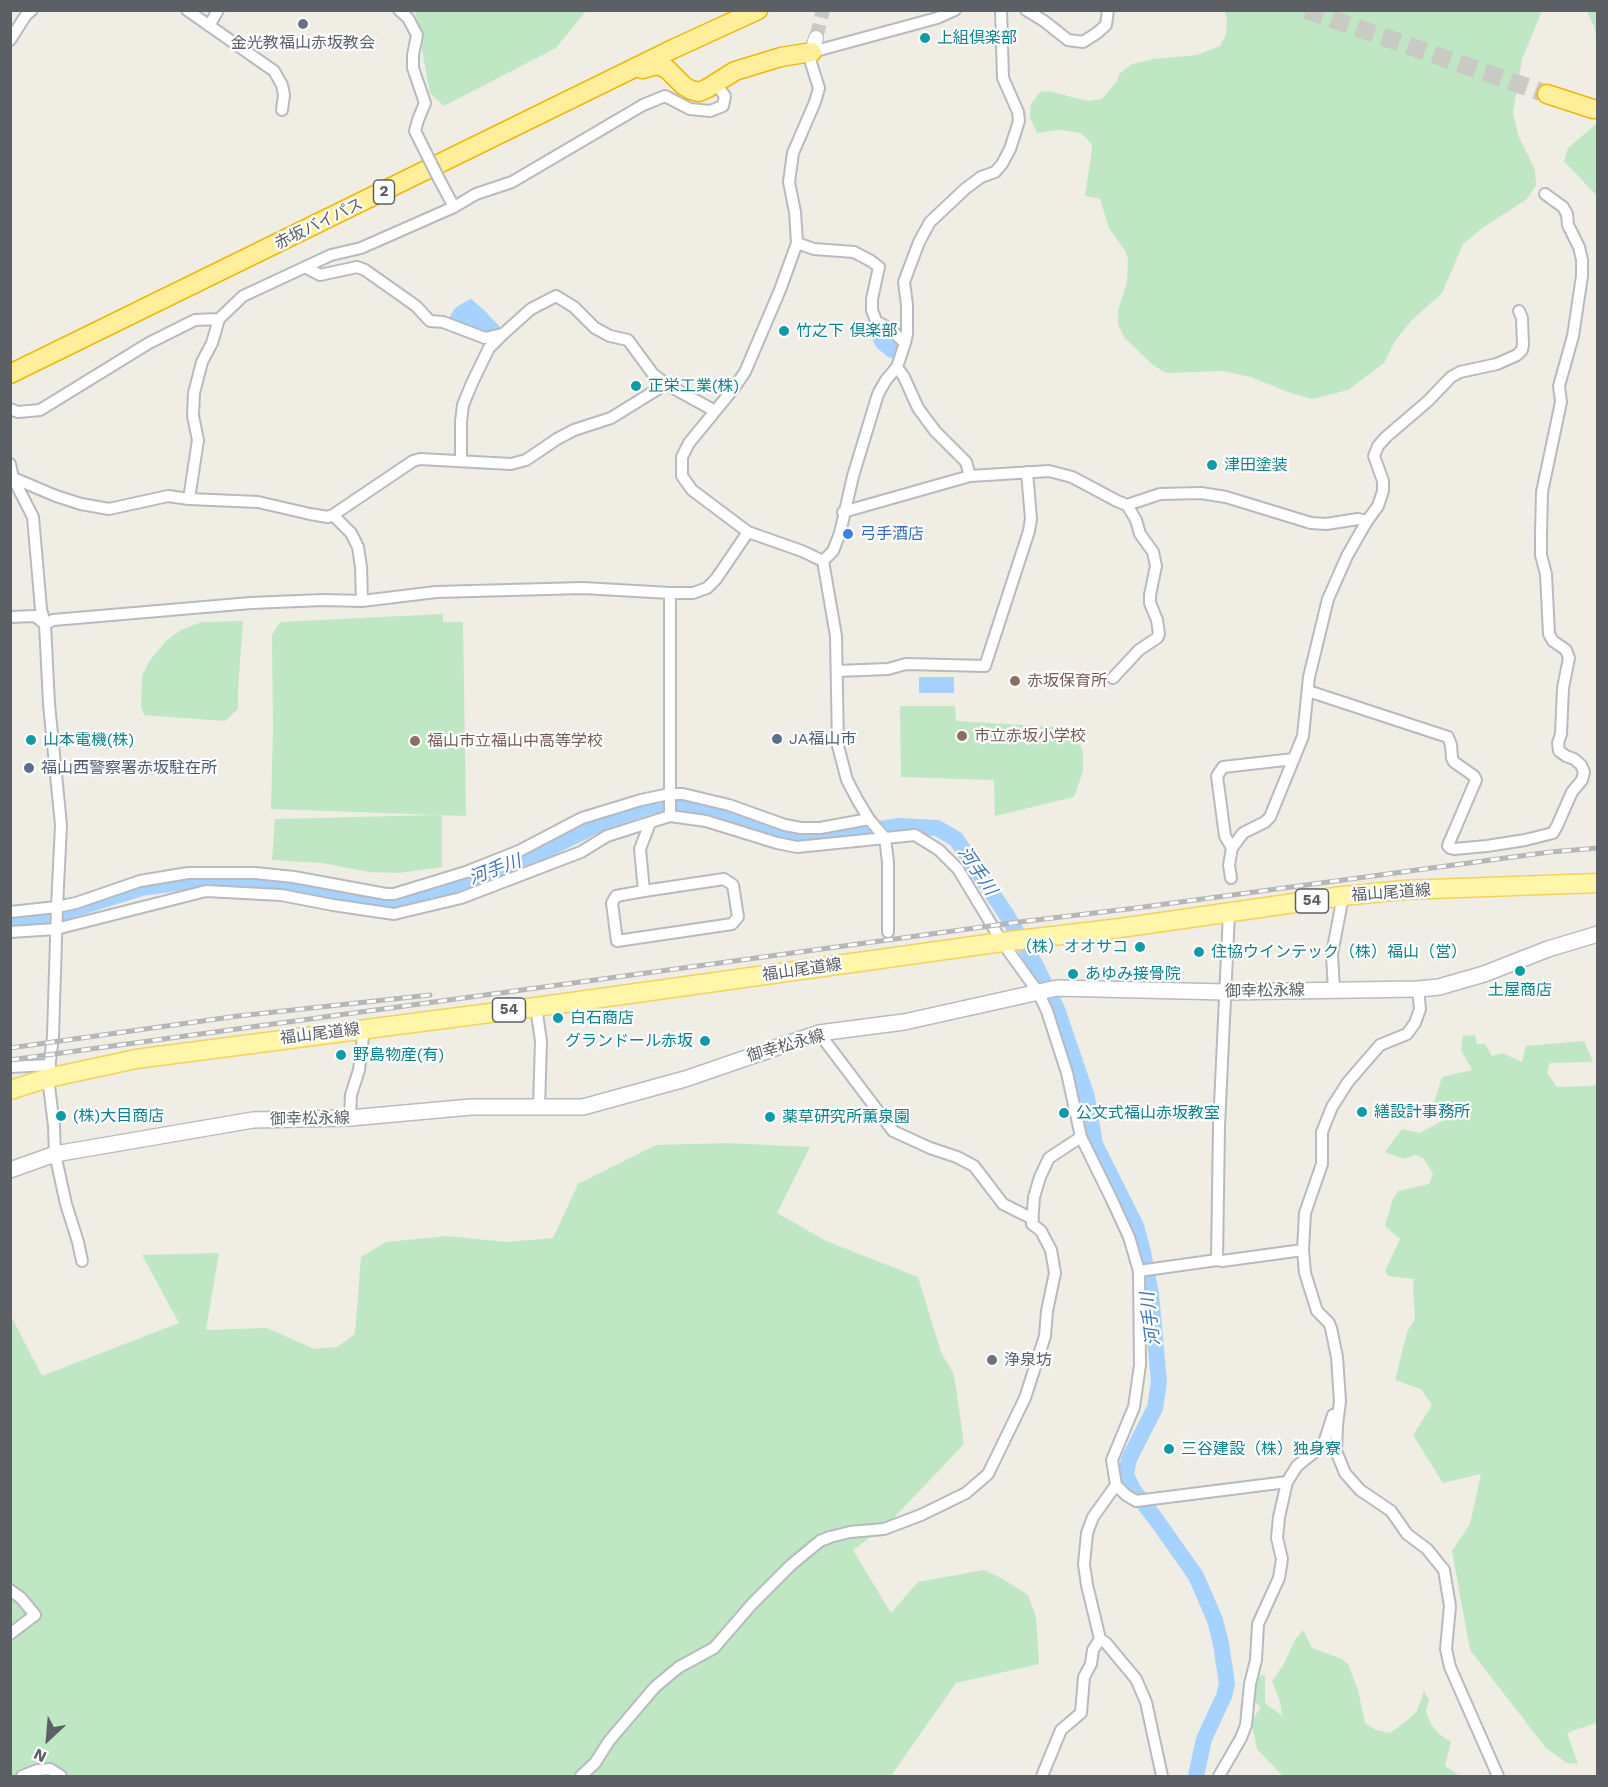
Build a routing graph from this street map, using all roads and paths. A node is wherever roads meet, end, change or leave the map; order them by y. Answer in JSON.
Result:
{"nodes":[{"id":1,"x":32,"y":10,"type":"edge"},
{"id":2,"x":187,"y":10,"type":"edge"},
{"id":3,"x":218,"y":10,"type":"edge"},
{"id":4,"x":399,"y":10,"type":"edge"},
{"id":5,"x":733,"y":10,"type":"edge"},
{"id":6,"x":744,"y":10,"type":"edge"},
{"id":7,"x":759,"y":10,"type":"edge"},
{"id":8,"x":955,"y":10,"type":"edge"},
{"id":9,"x":1001,"y":10,"type":"edge"},
{"id":10,"x":1026,"y":10,"type":"edge"},
{"id":11,"x":1108,"y":10,"type":"edge"},
{"id":12,"x":209,"y":26,"type":"junction"},
{"id":13,"x":10,"y":40,"type":"edge"},
{"id":14,"x":814,"y":45,"type":"junction"},
{"id":15,"x":664,"y":49,"type":"junction"},
{"id":16,"x":629,"y":72,"type":"junction"},
{"id":17,"x":715,"y":83,"type":"junction"},
{"id":18,"x":684,"y":86,"type":"junction"},
{"id":19,"x":1546,"y":94,"type":"tunnel mouth"},
{"id":20,"x":1593,"y":109,"type":"dead end"},
{"id":21,"x":282,"y":110,"type":"dead end"},
{"id":22,"x":1545,"y":194,"type":"dead end"},
{"id":23,"x":454,"y":207,"type":"junction"},
{"id":24,"x":797,"y":243,"type":"junction"},
{"id":25,"x":305,"y":267,"type":"junction"},
{"id":26,"x":1519,"y":311,"type":"dead end"},
{"id":27,"x":219,"y":318,"type":"junction"},
{"id":28,"x":503,"y":333,"type":"junction"},
{"id":29,"x":905,"y":343,"type":"junction"},
{"id":30,"x":897,"y":367,"type":"junction"},
{"id":31,"x":10,"y":369,"type":"edge"},
{"id":32,"x":10,"y":374,"type":"edge"},
{"id":33,"x":666,"y":384,"type":"junction"},
{"id":34,"x":10,"y":410,"type":"edge"},
{"id":35,"x":715,"y":411,"type":"junction"},
{"id":36,"x":461,"y":460,"type":"junction"},
{"id":37,"x":10,"y":464,"type":"edge"},
{"id":38,"x":1027,"y":472,"type":"junction"},
{"id":39,"x":970,"y":476,"type":"junction"},
{"id":40,"x":12,"y":477,"type":"edge"},
{"id":41,"x":189,"y":499,"type":"junction"},
{"id":42,"x":1127,"y":505,"type":"junction"},
{"id":43,"x":843,"y":512,"type":"junction"},
{"id":44,"x":333,"y":515,"type":"junction"},
{"id":45,"x":1367,"y":521,"type":"junction"},
{"id":46,"x":748,"y":532,"type":"junction"},
{"id":47,"x":823,"y":561,"type":"junction"},
{"id":48,"x":670,"y":593,"type":"junction"},
{"id":49,"x":362,"y":600,"type":"junction"},
{"id":50,"x":10,"y":617,"type":"edge"},
{"id":51,"x":45,"y":624,"type":"junction"},
{"id":52,"x":837,"y":671,"type":"junction"},
{"id":53,"x":1113,"y":678,"type":"dead end"},
{"id":54,"x":1308,"y":691,"type":"junction"},
{"id":55,"x":1294,"y":759,"type":"junction"},
{"id":56,"x":669,"y":796,"type":"junction"},
{"id":57,"x":670,"y":815,"type":"junction"},
{"id":58,"x":870,"y":821,"type":"junction"},
{"id":59,"x":650,"y":823,"type":"junction"},
{"id":60,"x":884,"y":837,"type":"junction"},
{"id":61,"x":1232,"y":848,"type":"junction"},
{"id":62,"x":1231,"y":878,"type":"dead end"},
{"id":63,"x":1598,"y":883,"type":"edge"},
{"id":64,"x":644,"y":891,"type":"junction"},
{"id":65,"x":1343,"y":897,"type":"junction"},
{"id":66,"x":57,"y":909,"type":"junction"},
{"id":67,"x":10,"y":912,"type":"edge"},
{"id":68,"x":1229,"y":913,"type":"junction"},
{"id":69,"x":56,"y":927,"type":"junction"},
{"id":70,"x":10,"y":932,"type":"edge"},
{"id":71,"x":888,"y":932,"type":"dead end"},
{"id":72,"x":1598,"y":934,"type":"edge"},
{"id":73,"x":1006,"y":942,"type":"junction"},
{"id":74,"x":1418,"y":989,"type":"junction"},
{"id":75,"x":1045,"y":990,"type":"junction"},
{"id":76,"x":1334,"y":990,"type":"junction"},
{"id":77,"x":1225,"y":992,"type":"junction"},
{"id":78,"x":536,"y":1007,"type":"junction"},
{"id":79,"x":362,"y":1029,"type":"junction"},
{"id":80,"x":819,"y":1034,"type":"junction"},
{"id":81,"x":10,"y":1067,"type":"edge"},
{"id":82,"x":49,"y":1072,"type":"junction"},
{"id":83,"x":10,"y":1090,"type":"edge"},
{"id":84,"x":539,"y":1107,"type":"junction"},
{"id":85,"x":350,"y":1118,"type":"junction"},
{"id":86,"x":1080,"y":1137,"type":"junction"},
{"id":87,"x":55,"y":1154,"type":"junction"},
{"id":88,"x":10,"y":1170,"type":"edge"},
{"id":89,"x":1033,"y":1219,"type":"junction"},
{"id":90,"x":1304,"y":1250,"type":"junction"},
{"id":91,"x":1217,"y":1260,"type":"junction"},
{"id":92,"x":81,"y":1261,"type":"dead end"},
{"id":93,"x":1141,"y":1271,"type":"junction"},
{"id":94,"x":1340,"y":1401,"type":"junction"},
{"id":95,"x":1287,"y":1482,"type":"junction"},
{"id":96,"x":1116,"y":1485,"type":"junction"},
{"id":97,"x":10,"y":1590,"type":"edge"},
{"id":98,"x":10,"y":1634,"type":"edge"},
{"id":99,"x":1100,"y":1639,"type":"junction"},
{"id":100,"x":22,"y":1776,"type":"edge"},
{"id":101,"x":61,"y":1776,"type":"edge"},
{"id":102,"x":581,"y":1776,"type":"edge"},
{"id":103,"x":1042,"y":1776,"type":"edge"},
{"id":104,"x":1162,"y":1776,"type":"edge"},
{"id":105,"x":1219,"y":1776,"type":"edge"},
{"id":106,"x":1498,"y":1776,"type":"edge"}],
"edges":[{"from":1,"to":13,"type":"street"},
{"from":2,"to":12,"type":"street"},
{"from":3,"to":12,"type":"street"},
{"from":4,"to":23,"type":"street","bridge":true},
{"from":5,"to":15,"type":"highway"},
{"from":6,"to":15,"type":"highway","name":"赤坂バイパス","number":"2"},
{"from":7,"to":16,"type":"highway","name":"赤坂バイパス","number":"2"},
{"from":7,"to":18,"type":"highway"},
{"from":8,"to":14,"type":"street"},
{"from":9,"to":29,"type":"street"},
{"from":10,"to":11,"type":"street"},
{"from":12,"to":21,"type":"street"},
{"from":14,"to":17,"type":"highway"},
{"from":14,"to":24,"type":"street"},
{"from":15,"to":31,"type":"highway","name":"赤坂バイパス","number":"2"},
{"from":16,"to":18,"type":"highway"},
{"from":16,"to":32,"type":"highway","name":"赤坂バイパス","number":"2"},
{"from":17,"to":18,"type":"highway"},
{"from":17,"to":23,"type":"street"},
{"from":19,"to":20,"type":"highway"},
{"from":22,"to":54,"type":"street"},
{"from":23,"to":25,"type":"street"},
{"from":24,"to":29,"type":"street"},
{"from":24,"to":35,"type":"street"},
{"from":25,"to":27,"type":"street"},
{"from":25,"to":28,"type":"street"},
{"from":26,"to":45,"type":"street"},
{"from":27,"to":34,"type":"street"},
{"from":27,"to":41,"type":"street"},
{"from":28,"to":33,"type":"street"},
{"from":28,"to":36,"type":"street"},
{"from":29,"to":30,"type":"street"},
{"from":30,"to":39,"type":"street"},
{"from":30,"to":43,"type":"street"},
{"from":33,"to":35,"type":"street"},
{"from":33,"to":36,"type":"street"},
{"from":35,"to":46,"type":"street"},
{"from":36,"to":44,"type":"street"},
{"from":37,"to":40,"type":"street"},
{"from":38,"to":39,"type":"street"},
{"from":38,"to":42,"type":"street"},
{"from":38,"to":52,"type":"street"},
{"from":39,"to":43,"type":"street"},
{"from":40,"to":41,"type":"street"},
{"from":40,"to":51,"type":"street"},
{"from":41,"to":44,"type":"street"},
{"from":42,"to":45,"type":"street"},
{"from":42,"to":53,"type":"street"},
{"from":43,"to":47,"type":"street"},
{"from":44,"to":49,"type":"street"},
{"from":45,"to":54,"type":"street"},
{"from":46,"to":47,"type":"street"},
{"from":46,"to":48,"type":"street"},
{"from":47,"to":52,"type":"street"},
{"from":48,"to":49,"type":"street"},
{"from":48,"to":56,"type":"street"},
{"from":49,"to":51,"type":"street"},
{"from":50,"to":51,"type":"street"},
{"from":51,"to":66,"type":"street"},
{"from":52,"to":58,"type":"street"},
{"from":54,"to":55,"type":"street"},
{"from":55,"to":61,"type":"street"},
{"from":55,"to":61,"type":"street"},
{"from":56,"to":57,"type":"street"},
{"from":56,"to":58,"type":"street"},
{"from":56,"to":66,"type":"street"},
{"from":57,"to":59,"type":"street"},
{"from":57,"to":60,"type":"street"},
{"from":58,"to":60,"type":"street"},
{"from":59,"to":64,"type":"street"},
{"from":59,"to":69,"type":"street"},
{"from":60,"to":71,"type":"street"},
{"from":60,"to":73,"type":"street"},
{"from":61,"to":62,"type":"street"},
{"from":63,"to":65,"type":"main road","name":"福山尾道線","number":"54"},
{"from":64,"to":64,"type":"street"},
{"from":65,"to":68,"type":"main road","name":"福山尾道線","number":"54"},
{"from":65,"to":76,"type":"street"},
{"from":66,"to":67,"type":"street"},
{"from":66,"to":69,"type":"street"},
{"from":68,"to":73,"type":"main road","name":"福山尾道線","number":"54"},
{"from":68,"to":77,"type":"street"},
{"from":69,"to":70,"type":"street"},
{"from":69,"to":82,"type":"street"},
{"from":72,"to":74,"type":"main road","name":"御幸松永線"},
{"from":73,"to":75,"type":"street"},
{"from":73,"to":78,"type":"main road","name":"福山尾道線","number":"54"},
{"from":74,"to":76,"type":"main road","name":"御幸松永線"},
{"from":74,"to":90,"type":"street"},
{"from":75,"to":77,"type":"main road","name":"御幸松永線"},
{"from":75,"to":80,"type":"main road","name":"御幸松永線"},
{"from":75,"to":86,"type":"street"},
{"from":76,"to":77,"type":"main road","name":"御幸松永線"},
{"from":77,"to":91,"type":"street"},
{"from":78,"to":79,"type":"main road","name":"福山尾道線","number":"54"},
{"from":78,"to":84,"type":"street"},
{"from":79,"to":82,"type":"main road","name":"福山尾道線","number":"54"},
{"from":79,"to":85,"type":"street"},
{"from":80,"to":84,"type":"main road","name":"御幸松永線"},
{"from":80,"to":89,"type":"street"},
{"from":81,"to":82,"type":"street"},
{"from":82,"to":83,"type":"main road","name":"福山尾道線","number":"54"},
{"from":82,"to":87,"type":"street"},
{"from":84,"to":85,"type":"main road","name":"御幸松永線"},
{"from":85,"to":87,"type":"main road","name":"御幸松永線"},
{"from":86,"to":89,"type":"street"},
{"from":86,"to":93,"type":"street"},
{"from":87,"to":88,"type":"main road","name":"御幸松永線"},
{"from":87,"to":92,"type":"street"},
{"from":89,"to":102,"type":"street"},
{"from":90,"to":91,"type":"street"},
{"from":90,"to":94,"type":"street"},
{"from":91,"to":93,"type":"street"},
{"from":93,"to":96,"type":"street"},
{"from":94,"to":95,"type":"street"},
{"from":94,"to":106,"type":"street"},
{"from":95,"to":96,"type":"street"},
{"from":95,"to":105,"type":"street"},
{"from":96,"to":99,"type":"street"},
{"from":97,"to":98,"type":"street"},
{"from":99,"to":103,"type":"street"},
{"from":99,"to":104,"type":"street"},
{"from":100,"to":101,"type":"street"}]}
